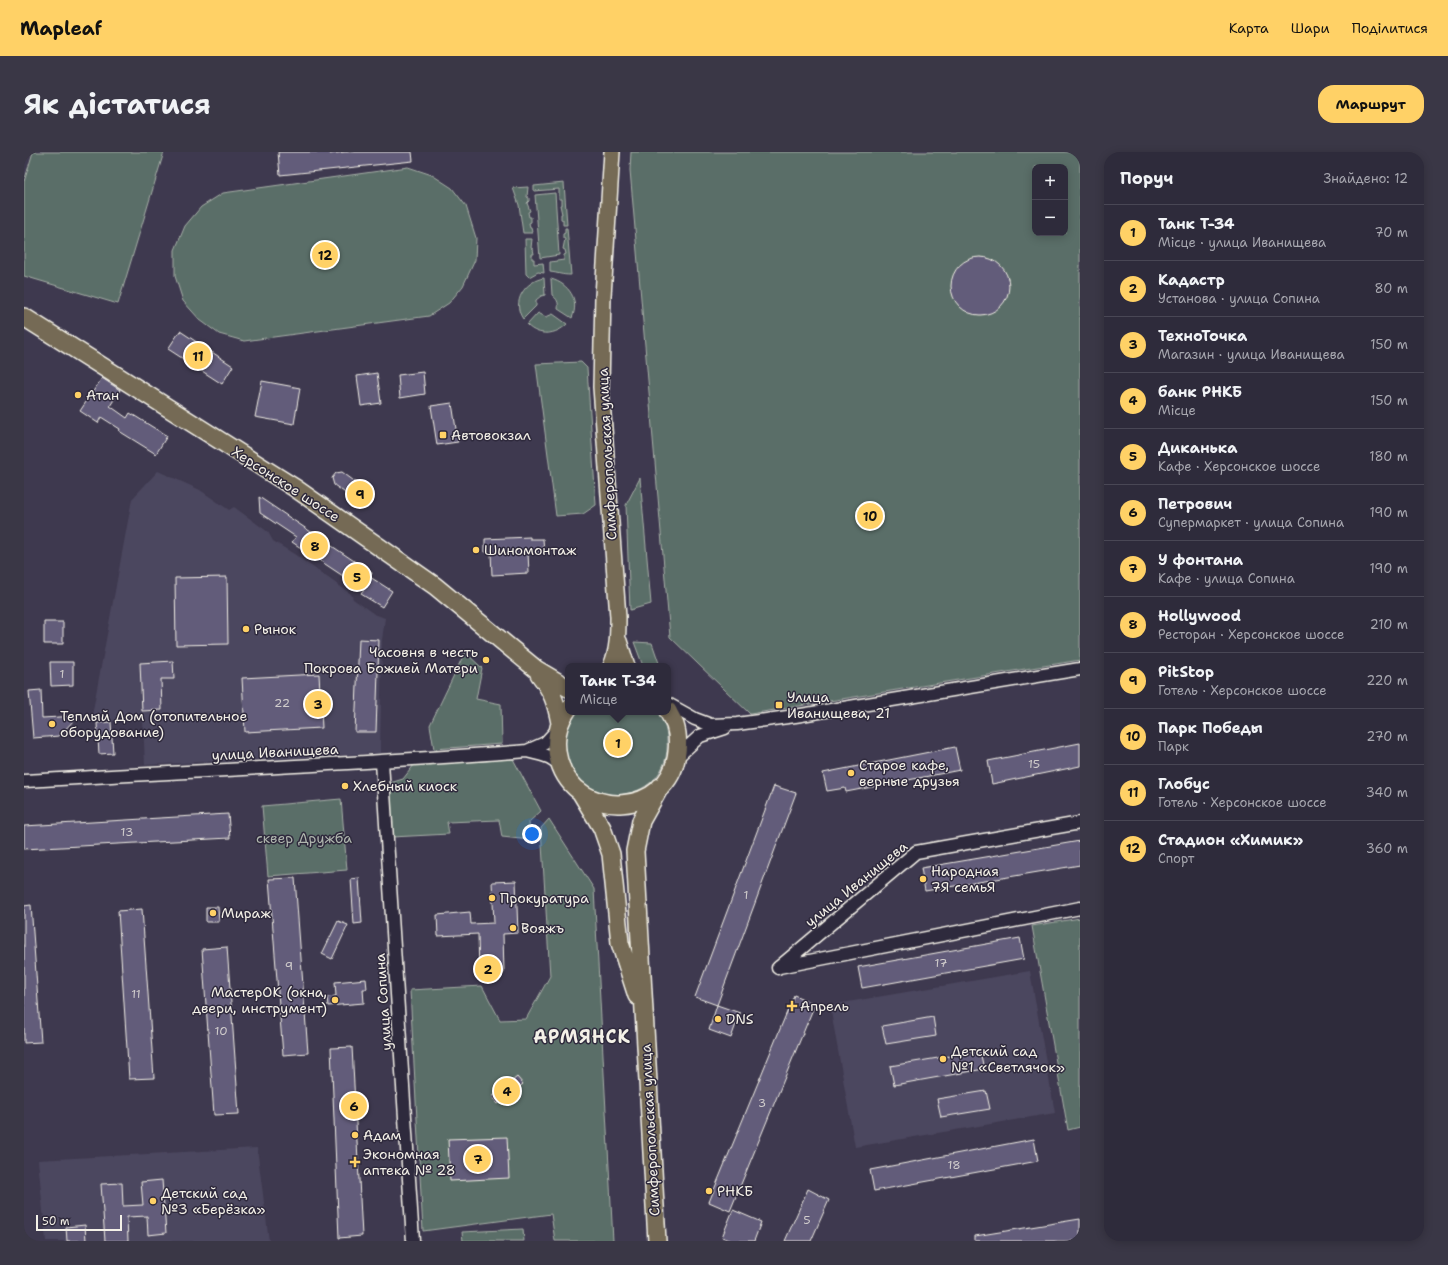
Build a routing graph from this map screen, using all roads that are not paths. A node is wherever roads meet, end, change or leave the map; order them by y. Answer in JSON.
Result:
{"nodes":[{"id":1,"x":612,"y":152,"type":"edge"},
{"id":2,"x":24,"y":317,"type":"edge"},
{"id":3,"x":618,"y":636,"type":"junction"},
{"id":4,"x":612,"y":663,"type":"edge"},
{"id":5,"x":626,"y":663,"type":"edge"},
{"id":6,"x":536,"y":669,"type":"junction"},
{"id":7,"x":1080,"y":669,"type":"edge"},
{"id":8,"x":565,"y":686,"type":"edge"},
{"id":9,"x":671,"y":706,"type":"edge"},
{"id":10,"x":670,"y":715,"type":"edge"},
{"id":11,"x":562,"y":720,"type":"edge"},
{"id":12,"x":737,"y":724,"type":"junction"},
{"id":13,"x":527,"y":751,"type":"junction"},
{"id":14,"x":676,"y":758,"type":"junction"},
{"id":15,"x":382,"y":762,"type":"junction"},
{"id":16,"x":561,"y":767,"type":"junction"},
{"id":17,"x":24,"y":781,"type":"edge"},
{"id":18,"x":660,"y":787,"type":"junction"},
{"id":19,"x":580,"y":793,"type":"junction"},
{"id":20,"x":1080,"y":823,"type":"edge"},
{"id":21,"x":1080,"y":908,"type":"edge"},
{"id":22,"x":644,"y":1019,"type":"junction"},
{"id":23,"x":413,"y":1241,"type":"edge"},
{"id":24,"x":657,"y":1241,"type":"edge"}],
"edges":[{"from":1,"to":3,"type":"main road","name":"Симферопольская улица"},
{"from":2,"to":6,"type":"highway","name":"Херсонское шоссе"},
{"from":3,"to":4,"type":"main road","name":"Симферопольская улица"},
{"from":3,"to":5,"type":"main road","name":"Симферопольская улица"},
{"from":6,"to":8,"type":"highway","name":"Херсонское шоссе"},
{"from":6,"to":11,"type":"highway","name":"Херсонское шоссе"},
{"from":7,"to":12,"type":"street"},
{"from":9,"to":12,"type":"street"},
{"from":10,"to":14,"type":"highway"},
{"from":11,"to":13,"type":"street","name":"улица Иванищева"},
{"from":11,"to":16,"type":"highway","name":"Херсонское шоссе"},
{"from":12,"to":14,"type":"street"},
{"from":13,"to":15,"type":"street","name":"улица Иванищева"},
{"from":13,"to":16,"type":"street","name":"улица Иванищева"},
{"from":14,"to":18,"type":"highway"},
{"from":15,"to":17,"type":"street","name":"улица Иванищева"},
{"from":15,"to":23,"type":"street","name":"улица Сопина"},
{"from":16,"to":19,"type":"highway","name":"Симферопольская улица"},
{"from":18,"to":19,"type":"highway"},
{"from":18,"to":22,"type":"highway","name":"Симферопольская улица"},
{"from":19,"to":22,"type":"highway","name":"Симферопольская улица"},
{"from":20,"to":21,"type":"street","name":"улица Иванищева"},
{"from":22,"to":24,"type":"highway","name":"Симферопольская улица"}]}
